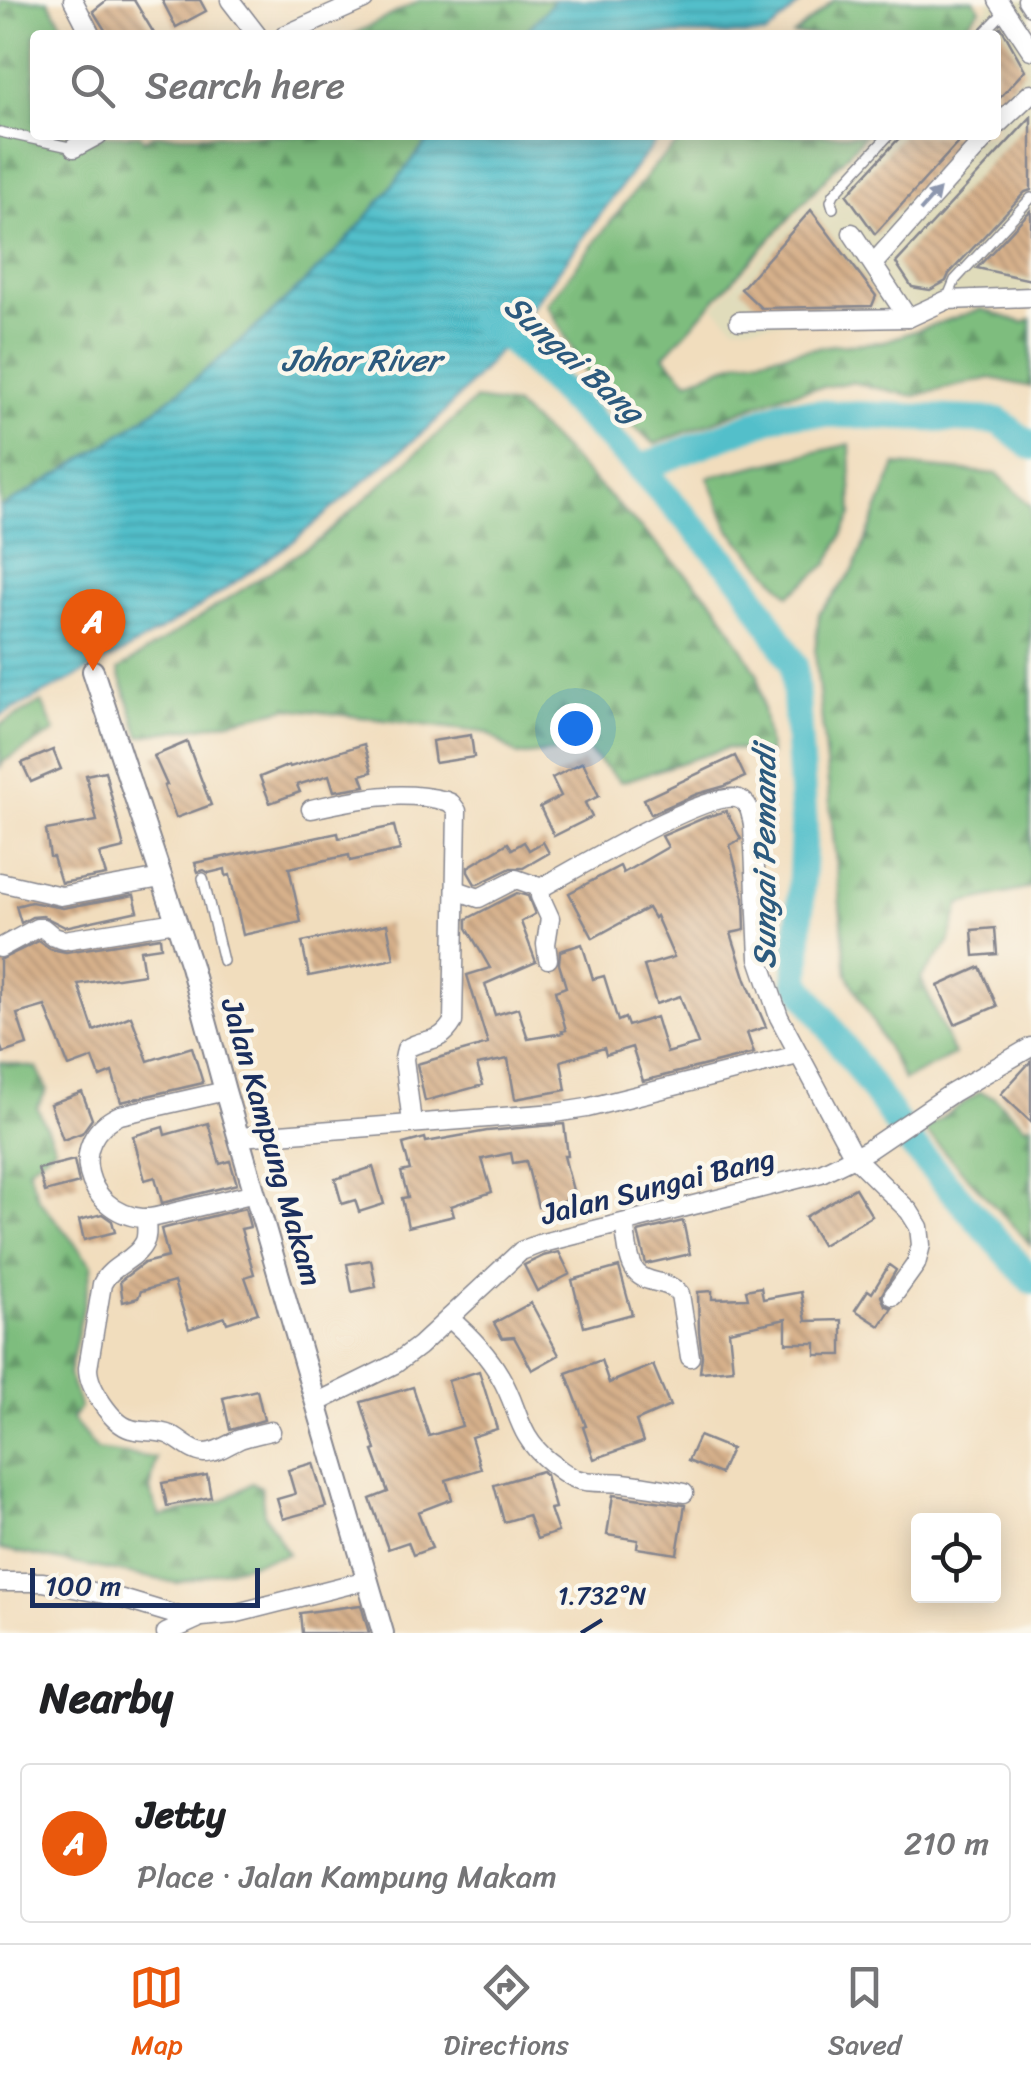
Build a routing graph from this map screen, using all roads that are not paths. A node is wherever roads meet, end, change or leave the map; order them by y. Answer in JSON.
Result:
{"nodes":[{"id":1,"x":73,"y":0,"type":"edge"},
{"id":2,"x":230,"y":0,"type":"edge"},
{"id":3,"x":364,"y":0,"type":"edge"},
{"id":4,"x":1001,"y":6,"type":"edge"},
{"id":5,"x":88,"y":30,"type":"edge"},
{"id":6,"x":253,"y":30,"type":"edge"},
{"id":7,"x":296,"y":30,"type":"edge"},
{"id":8,"x":985,"y":30,"type":"edge"},
{"id":9,"x":1031,"y":50,"type":"edge"},
{"id":10,"x":1031,"y":93,"type":"edge"},
{"id":11,"x":1002,"y":119,"type":"edge"},
{"id":12,"x":0,"y":132,"type":"edge"},
{"id":13,"x":30,"y":138,"type":"edge"},
{"id":14,"x":37,"y":140,"type":"edge"},
{"id":15,"x":89,"y":140,"type":"edge"},
{"id":16,"x":884,"y":140,"type":"edge"},
{"id":17,"x":984,"y":140,"type":"edge"},
{"id":18,"x":74,"y":148,"type":"joint"},
{"id":19,"x":1031,"y":198,"type":"edge"},
{"id":20,"x":834,"y":208,"type":"dead end"},
{"id":21,"x":852,"y":233,"type":"dead end"},
{"id":22,"x":873,"y":264,"type":"junction"},
{"id":23,"x":1031,"y":296,"type":"edge"},
{"id":24,"x":947,"y":300,"type":"junction"},
{"id":25,"x":908,"y":318,"type":"junction"},
{"id":26,"x":739,"y":321,"type":"dead end"},
{"id":27,"x":93,"y":670,"type":"dead end"},
{"id":28,"x":311,"y":808,"type":"dead end"},
{"id":29,"x":161,"y":878,"type":"junction"},
{"id":30,"x":203,"y":878,"type":"dead end"},
{"id":31,"x":0,"y":882,"type":"edge"},
{"id":32,"x":542,"y":888,"type":"junction"},
{"id":33,"x":456,"y":890,"type":"junction"},
{"id":34,"x":176,"y":922,"type":"junction"},
{"id":35,"x":0,"y":948,"type":"edge"},
{"id":36,"x":223,"y":960,"type":"dead end"},
{"id":37,"x":548,"y":960,"type":"dead end"},
{"id":38,"x":1031,"y":1047,"type":"edge"},
{"id":39,"x":798,"y":1055,"type":"junction"},
{"id":40,"x":225,"y":1091,"type":"junction"},
{"id":41,"x":412,"y":1124,"type":"junction"},
{"id":42,"x":238,"y":1137,"type":"junction"},
{"id":43,"x":861,"y":1153,"type":"junction"},
{"id":44,"x":255,"y":1193,"type":"junction"},
{"id":45,"x":146,"y":1218,"type":"junction"},
{"id":46,"x":624,"y":1223,"type":"junction"},
{"id":47,"x":893,"y":1296,"type":"dead end"},
{"id":48,"x":449,"y":1318,"type":"junction"},
{"id":49,"x":690,"y":1357,"type":"dead end"},
{"id":50,"x":316,"y":1403,"type":"junction"},
{"id":51,"x":270,"y":1430,"type":"dead end"},
{"id":52,"x":684,"y":1493,"type":"dead end"},
{"id":53,"x":367,"y":1580,"type":"junction"},
{"id":54,"x":0,"y":1582,"type":"edge"},
{"id":55,"x":202,"y":1617,"type":"junction"},
{"id":56,"x":166,"y":1633,"type":"edge"},
{"id":57,"x":383,"y":1633,"type":"edge"}],
"edges":[{"from":1,"to":5,"type":"street"},
{"from":2,"to":6,"type":"street"},
{"from":3,"to":7,"type":"street"},
{"from":4,"to":8,"type":"lane"},
{"from":4,"to":9,"type":"street"},
{"from":10,"to":11,"type":"street"},
{"from":12,"to":13,"type":"lane"},
{"from":14,"to":18,"type":"lane"},
{"from":15,"to":18,"type":"street"},
{"from":16,"to":20,"type":"lane"},
{"from":22,"to":17,"type":"street","one_way":true},
{"from":19,"to":24,"type":"lane"},
{"from":21,"to":22,"type":"street"},
{"from":22,"to":25,"type":"street"},
{"from":23,"to":24,"type":"street"},
{"from":24,"to":25,"type":"street"},
{"from":25,"to":26,"type":"street"},
{"from":27,"to":29,"type":"street","name":"Jalan Kampung Makam"},
{"from":28,"to":33,"type":"street"},
{"from":29,"to":31,"type":"street"},
{"from":29,"to":34,"type":"street","name":"Jalan Kampung Makam"},
{"from":30,"to":36,"type":"lane"},
{"from":32,"to":33,"type":"street"},
{"from":32,"to":37,"type":"street"},
{"from":32,"to":39,"type":"street"},
{"from":33,"to":41,"type":"street"},
{"from":34,"to":35,"type":"street"},
{"from":34,"to":40,"type":"street","name":"Jalan Kampung Makam"},
{"from":38,"to":43,"type":"street","name":"Jalan Sungai Bang"},
{"from":39,"to":41,"type":"street"},
{"from":39,"to":43,"type":"street"},
{"from":40,"to":42,"type":"street","name":"Jalan Kampung Makam"},
{"from":40,"to":45,"type":"street"},
{"from":41,"to":42,"type":"street"},
{"from":42,"to":44,"type":"street","name":"Jalan Kampung Makam"},
{"from":43,"to":46,"type":"street","name":"Jalan Sungai Bang"},
{"from":43,"to":47,"type":"street"},
{"from":44,"to":45,"type":"street"},
{"from":44,"to":50,"type":"street","name":"Jalan Kampung Makam"},
{"from":45,"to":51,"type":"street"},
{"from":46,"to":48,"type":"street","name":"Jalan Sungai Bang"},
{"from":46,"to":49,"type":"street"},
{"from":48,"to":50,"type":"street","name":"Jalan Sungai Bang"},
{"from":48,"to":52,"type":"street"},
{"from":50,"to":53,"type":"street","name":"Jalan Kampung Makam"},
{"from":53,"to":55,"type":"street"},
{"from":53,"to":57,"type":"street","name":"Jalan Kampung Makam"},
{"from":54,"to":55,"type":"street"},
{"from":55,"to":56,"type":"street"}]}
